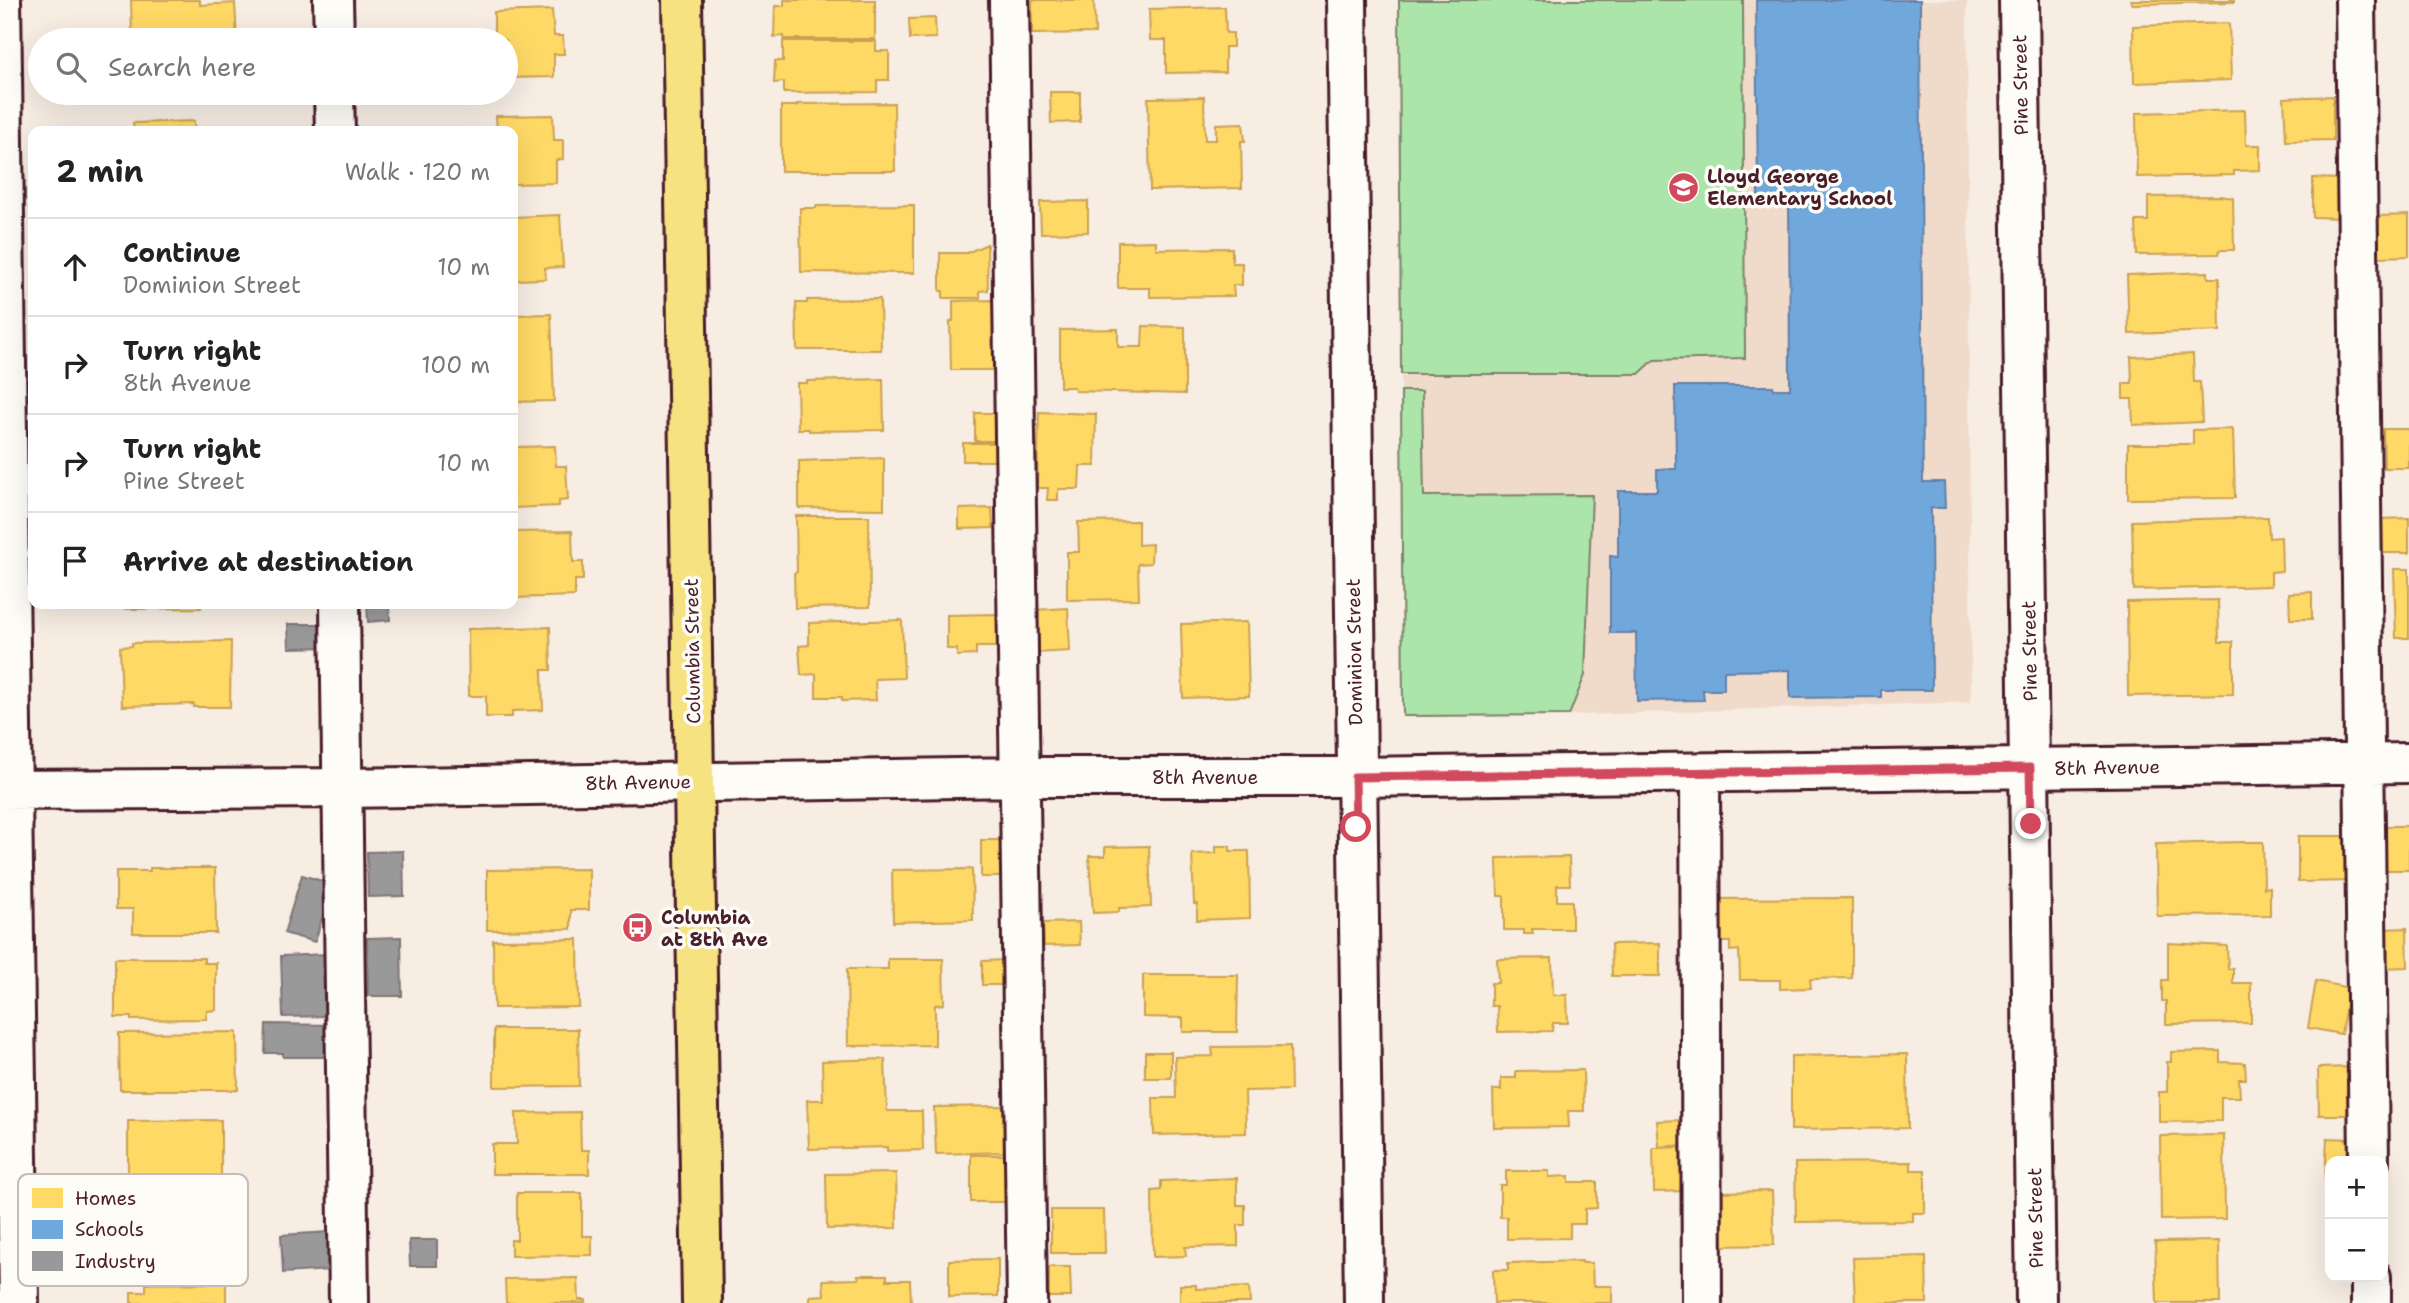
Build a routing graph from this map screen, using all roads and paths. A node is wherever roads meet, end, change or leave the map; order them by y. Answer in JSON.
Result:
{"nodes":[{"id":1,"x":1,"y":0,"type":"edge"},
{"id":2,"x":333,"y":0,"type":"edge"},
{"id":3,"x":682,"y":0,"type":"edge"},
{"id":4,"x":1009,"y":0,"type":"edge"},
{"id":5,"x":1347,"y":0,"type":"edge"},
{"id":6,"x":2019,"y":0,"type":"edge"},
{"id":7,"x":2355,"y":0,"type":"edge"},
{"id":8,"x":334,"y":28,"type":"edge"},
{"id":9,"x":334,"y":105,"type":"edge"},
{"id":10,"x":335,"y":126,"type":"edge"},
{"id":11,"x":340,"y":609,"type":"edge"},
{"id":12,"x":2363,"y":763,"type":"junction"},
{"id":13,"x":2409,"y":763,"type":"edge"},
{"id":14,"x":2030,"y":768,"type":"junction"},
{"id":15,"x":1700,"y":773,"type":"junction"},
{"id":16,"x":1019,"y":777,"type":"junction"},
{"id":17,"x":1355,"y":777,"type":"junction"},
{"id":18,"x":694,"y":781,"type":"junction"},
{"id":19,"x":343,"y":788,"type":"junction"},
{"id":20,"x":7,"y":790,"type":"edge"},
{"id":21,"x":2369,"y":1156,"type":"edge"},
{"id":22,"x":18,"y":1260,"type":"edge"},
{"id":23,"x":2371,"y":1282,"type":"edge"},
{"id":24,"x":349,"y":1303,"type":"edge"},
{"id":25,"x":702,"y":1303,"type":"edge"},
{"id":26,"x":1027,"y":1303,"type":"edge"},
{"id":27,"x":1364,"y":1303,"type":"edge"},
{"id":28,"x":1702,"y":1303,"type":"edge"},
{"id":29,"x":2036,"y":1303,"type":"edge"},
{"id":30,"x":2371,"y":1303,"type":"edge"}],
"edges":[{"from":1,"to":20,"type":"street"},
{"from":2,"to":8,"type":"street"},
{"from":3,"to":18,"type":"main road","name":"Columbia Street"},
{"from":4,"to":16,"type":"street"},
{"from":5,"to":17,"type":"street","name":"Dominion Street"},
{"from":6,"to":14,"type":"street","name":"Pine Street"},
{"from":7,"to":12,"type":"street"},
{"from":9,"to":10,"type":"street"},
{"from":11,"to":19,"type":"street"},
{"from":12,"to":13,"type":"street","name":"8th Avenue"},
{"from":12,"to":14,"type":"street","name":"8th Avenue"},
{"from":12,"to":21,"type":"street"},
{"from":14,"to":15,"type":"street","name":"8th Avenue"},
{"from":14,"to":29,"type":"street","name":"Pine Street"},
{"from":15,"to":17,"type":"street","name":"8th Avenue"},
{"from":15,"to":28,"type":"street"},
{"from":16,"to":17,"type":"street","name":"8th Avenue"},
{"from":16,"to":18,"type":"street","name":"8th Avenue"},
{"from":16,"to":26,"type":"street"},
{"from":17,"to":27,"type":"street","name":"Dominion Street"},
{"from":18,"to":19,"type":"street","name":"8th Avenue"},
{"from":18,"to":25,"type":"main road","name":"Columbia Street"},
{"from":19,"to":20,"type":"street","name":"8th Avenue"},
{"from":19,"to":24,"type":"street"},
{"from":20,"to":22,"type":"street"},
{"from":23,"to":30,"type":"street"}]}
